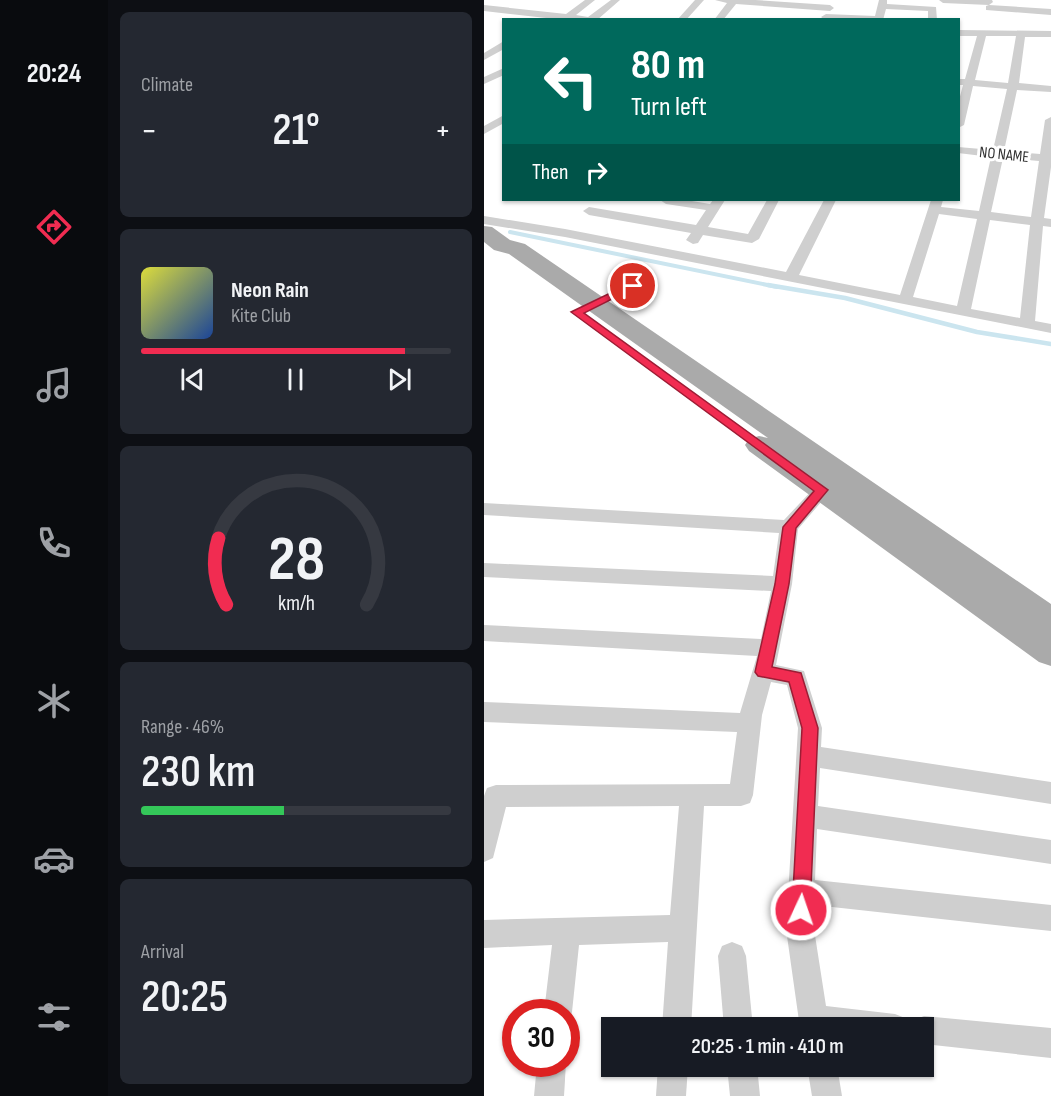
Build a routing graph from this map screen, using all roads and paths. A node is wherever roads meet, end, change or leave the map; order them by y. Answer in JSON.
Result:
{"nodes":[{"id":1,"x":501,"y":0,"type":"edge"},
{"id":2,"x":591,"y":0,"type":"edge"},
{"id":3,"x":616,"y":0,"type":"edge"},
{"id":4,"x":700,"y":0,"type":"edge"},
{"id":5,"x":719,"y":0,"type":"edge"},
{"id":6,"x":943,"y":0,"type":"edge"},
{"id":7,"x":734,"y":1,"type":"edge"},
{"id":8,"x":883,"y":3,"type":"edge"},
{"id":9,"x":989,"y":3,"type":"edge"},
{"id":10,"x":571,"y":6,"type":"dead end"},
{"id":11,"x":582,"y":7,"type":"junction"},
{"id":12,"x":486,"y":10,"type":"edge"},
{"id":13,"x":828,"y":11,"type":"edge"},
{"id":14,"x":1051,"y":12,"type":"edge"},
{"id":15,"x":542,"y":17,"type":"edge"},
{"id":16,"x":568,"y":17,"type":"junction"},
{"id":17,"x":580,"y":18,"type":"edge"},
{"id":18,"x":592,"y":18,"type":"edge"},
{"id":19,"x":683,"y":18,"type":"edge"},
{"id":20,"x":720,"y":18,"type":"edge"},
{"id":21,"x":873,"y":18,"type":"edge"},
{"id":22,"x":879,"y":18,"type":"edge"},
{"id":23,"x":932,"y":18,"type":"edge"},
{"id":24,"x":1010,"y":23,"type":"dead end"},
{"id":25,"x":960,"y":24,"type":"edge"},
{"id":26,"x":1051,"y":25,"type":"edge"},
{"id":27,"x":960,"y":33,"type":"edge"},
{"id":28,"x":982,"y":33,"type":"junction"},
{"id":29,"x":1021,"y":34,"type":"junction"},
{"id":30,"x":1051,"y":34,"type":"edge"},
{"id":31,"x":484,"y":43,"type":"edge"},
{"id":32,"x":502,"y":44,"type":"edge"},
{"id":33,"x":502,"y":45,"type":"edge"},
{"id":34,"x":484,"y":57,"type":"edge"},
{"id":35,"x":960,"y":82,"type":"edge"},
{"id":36,"x":970,"y":83,"type":"junction"},
{"id":37,"x":1013,"y":86,"type":"junction"},
{"id":38,"x":1051,"y":89,"type":"edge"},
{"id":39,"x":960,"y":118,"type":"edge"},
{"id":40,"x":502,"y":119,"type":"edge"},
{"id":41,"x":1051,"y":120,"type":"edge"},
{"id":42,"x":484,"y":131,"type":"edge"},
{"id":43,"x":960,"y":150,"type":"edge"},
{"id":44,"x":997,"y":154,"type":"junction"},
{"id":45,"x":1048,"y":159,"type":"edge"},
{"id":46,"x":601,"y":201,"type":"edge"},
{"id":47,"x":683,"y":201,"type":"edge"},
{"id":48,"x":772,"y":201,"type":"edge"},
{"id":49,"x":829,"y":201,"type":"edge"},
{"id":50,"x":716,"y":203,"type":"edge"},
{"id":51,"x":935,"y":205,"type":"edge"},
{"id":52,"x":589,"y":211,"type":"junction"},
{"id":53,"x":986,"y":216,"type":"junction"},
{"id":54,"x":484,"y":220,"type":"edge"},
{"id":55,"x":1044,"y":222,"type":"edge"},
{"id":56,"x":698,"y":231,"type":"junction"},
{"id":57,"x":565,"y":233,"type":"junction"},
{"id":58,"x":493,"y":239,"type":"edge"},
{"id":59,"x":682,"y":256,"type":"junction"},
{"id":60,"x":790,"y":278,"type":"junction"},
{"id":61,"x":633,"y":286,"type":"dead end"},
{"id":62,"x":905,"y":300,"type":"junction"},
{"id":63,"x":586,"y":308,"type":"junction"},
{"id":64,"x":963,"y":312,"type":"junction"},
{"id":65,"x":1027,"y":325,"type":"junction"},
{"id":66,"x":1051,"y":329,"type":"edge"},
{"id":67,"x":831,"y":484,"type":"junction"},
{"id":68,"x":484,"y":508,"type":"edge"},
{"id":69,"x":789,"y":527,"type":"junction"},
{"id":70,"x":484,"y":570,"type":"edge"},
{"id":71,"x":782,"y":584,"type":"junction"},
{"id":72,"x":1051,"y":622,"type":"edge"},
{"id":73,"x":484,"y":633,"type":"edge"},
{"id":74,"x":1051,"y":652,"type":"edge"},
{"id":75,"x":766,"y":660,"type":"junction"},
{"id":76,"x":484,"y":712,"type":"edge"},
{"id":77,"x":750,"y":723,"type":"junction"},
{"id":78,"x":809,"y":756,"type":"junction"},
{"id":79,"x":1051,"y":793,"type":"edge"},
{"id":80,"x":692,"y":795,"type":"junction"},
{"id":81,"x":806,"y":816,"type":"junction"},
{"id":82,"x":484,"y":850,"type":"edge"},
{"id":83,"x":1051,"y":852,"type":"edge"},
{"id":84,"x":802,"y":891,"type":"junction"},
{"id":85,"x":1051,"y":918,"type":"edge"},
{"id":86,"x":684,"y":928,"type":"junction"},
{"id":87,"x":567,"y":931,"type":"junction"},
{"id":88,"x":484,"y":934,"type":"edge"},
{"id":89,"x":732,"y":956,"type":"dead end"},
{"id":90,"x":559,"y":999,"type":"edge"},
{"id":91,"x":677,"y":1017,"type":"edge"},
{"id":92,"x":738,"y":1017,"type":"edge"},
{"id":93,"x":813,"y":1017,"type":"edge"},
{"id":94,"x":934,"y":1031,"type":"edge"},
{"id":95,"x":1051,"y":1043,"type":"edge"},
{"id":96,"x":550,"y":1077,"type":"edge"},
{"id":97,"x":672,"y":1077,"type":"edge"},
{"id":98,"x":743,"y":1077,"type":"edge"},
{"id":99,"x":824,"y":1077,"type":"edge"},
{"id":100,"x":548,"y":1096,"type":"edge"},
{"id":101,"x":671,"y":1096,"type":"edge"},
{"id":102,"x":745,"y":1096,"type":"edge"},
{"id":103,"x":827,"y":1096,"type":"edge"}],
"edges":[{"from":1,"to":12,"type":"street"},
{"from":2,"to":11,"type":"street"},
{"from":3,"to":18,"type":"street"},
{"from":4,"to":19,"type":"street"},
{"from":5,"to":7,"type":"street"},
{"from":6,"to":9,"type":"street"},
{"from":7,"to":13,"type":"street"},
{"from":7,"to":20,"type":"street"},
{"from":8,"to":22,"type":"street"},
{"from":8,"to":23,"type":"street"},
{"from":9,"to":14,"type":"street"},
{"from":9,"to":25,"type":"street"},
{"from":10,"to":11,"type":"street"},
{"from":11,"to":16,"type":"street"},
{"from":12,"to":15,"type":"street"},
{"from":13,"to":21,"type":"street"},
{"from":15,"to":16,"type":"street"},
{"from":16,"to":17,"type":"street"},
{"from":24,"to":26,"type":"street"},
{"from":27,"to":28,"type":"street"},
{"from":28,"to":29,"type":"street"},
{"from":28,"to":36,"type":"street"},
{"from":29,"to":30,"type":"street"},
{"from":29,"to":37,"type":"street"},
{"from":31,"to":32,"type":"street"},
{"from":33,"to":34,"type":"street"},
{"from":35,"to":36,"type":"street"},
{"from":36,"to":37,"type":"street"},
{"from":36,"to":39,"type":"street"},
{"from":37,"to":38,"type":"street"},
{"from":37,"to":44,"type":"street"},
{"from":40,"to":42,"type":"street"},
{"from":41,"to":45,"type":"street"},
{"from":43,"to":44,"type":"street","name":"NO NAME"},
{"from":44,"to":45,"type":"street","name":"NO NAME"},
{"from":44,"to":53,"type":"street"},
{"from":45,"to":55,"type":"street"},
{"from":46,"to":52,"type":"street"},
{"from":47,"to":50,"type":"street"},
{"from":48,"to":56,"type":"street"},
{"from":49,"to":60,"type":"street"},
{"from":50,"to":56,"type":"street"},
{"from":51,"to":53,"type":"street"},
{"from":51,"to":62,"type":"street"},
{"from":52,"to":56,"type":"street"},
{"from":52,"to":57,"type":"street"},
{"from":53,"to":55,"type":"street"},
{"from":53,"to":64,"type":"street"},
{"from":54,"to":57,"type":"street"},
{"from":55,"to":65,"type":"street"},
{"from":56,"to":59,"type":"street"},
{"from":57,"to":59,"type":"street"},
{"from":58,"to":63,"type":"main road"},
{"from":59,"to":60,"type":"street"},
{"from":60,"to":62,"type":"street"},
{"from":61,"to":63,"type":"lane"},
{"from":62,"to":64,"type":"street"},
{"from":63,"to":67,"type":"main road"},
{"from":64,"to":65,"type":"street"},
{"from":65,"to":66,"type":"street"},
{"from":67,"to":69,"type":"street"},
{"from":67,"to":72,"type":"main road"},
{"from":67,"to":74,"type":"main road"},
{"from":68,"to":69,"type":"street"},
{"from":69,"to":71,"type":"street"},
{"from":70,"to":71,"type":"street"},
{"from":71,"to":75,"type":"street"},
{"from":73,"to":75,"type":"street"},
{"from":75,"to":77,"type":"street"},
{"from":75,"to":78,"type":"street"},
{"from":76,"to":77,"type":"street"},
{"from":77,"to":80,"type":"street"},
{"from":78,"to":79,"type":"street"},
{"from":78,"to":81,"type":"street"},
{"from":80,"to":82,"type":"street"},
{"from":80,"to":86,"type":"street"},
{"from":81,"to":83,"type":"street"},
{"from":81,"to":84,"type":"street"},
{"from":84,"to":85,"type":"street"},
{"from":84,"to":93,"type":"street"},
{"from":86,"to":87,"type":"street"},
{"from":86,"to":91,"type":"street"},
{"from":87,"to":88,"type":"street"},
{"from":87,"to":90,"type":"street"},
{"from":89,"to":92,"type":"street"},
{"from":94,"to":95,"type":"street"},
{"from":96,"to":100,"type":"street"},
{"from":97,"to":101,"type":"street"},
{"from":98,"to":102,"type":"street"},
{"from":99,"to":103,"type":"street"}]}
